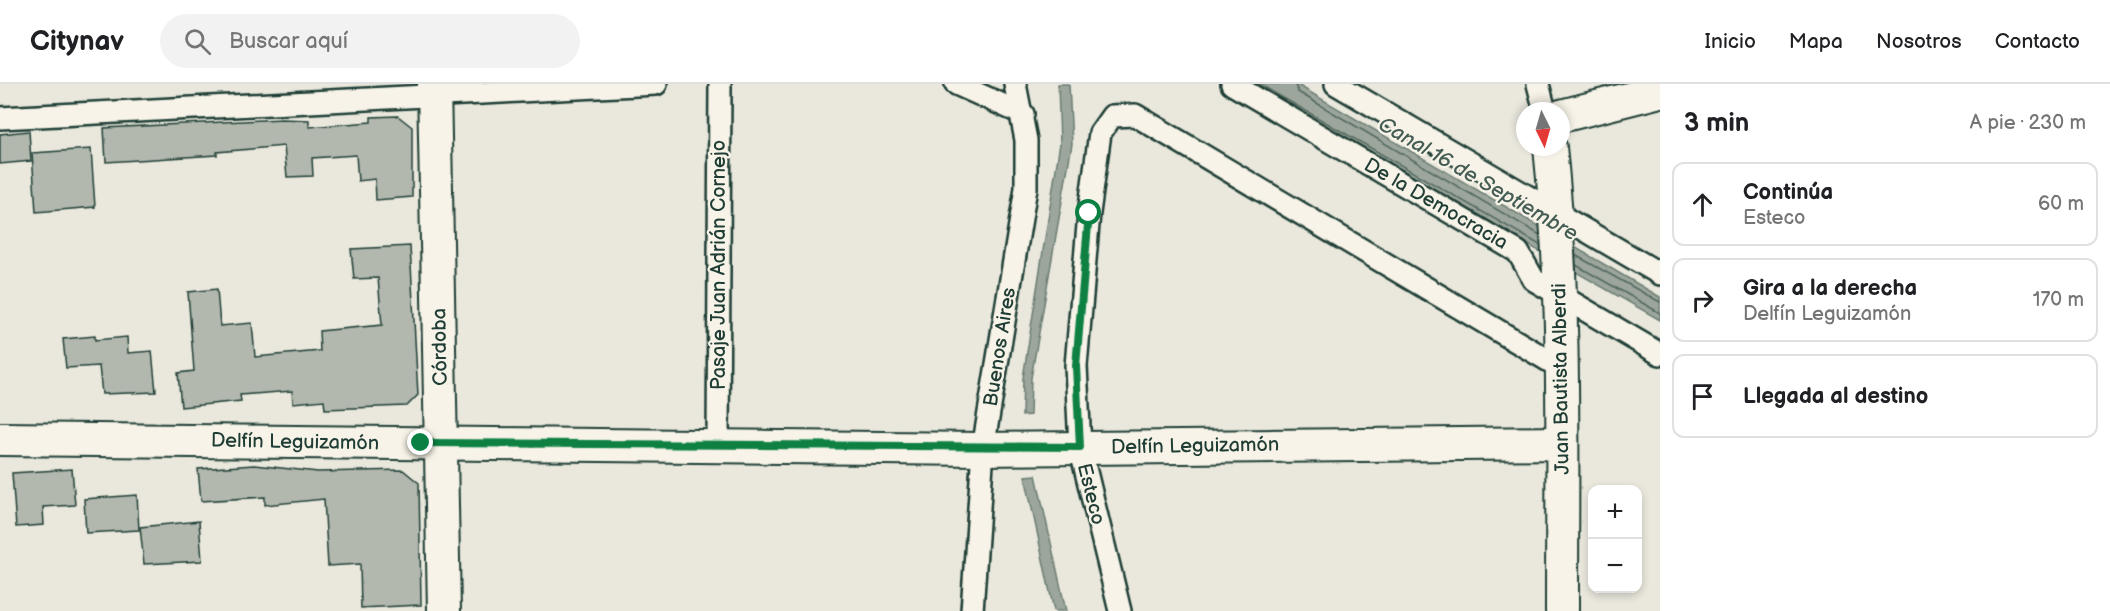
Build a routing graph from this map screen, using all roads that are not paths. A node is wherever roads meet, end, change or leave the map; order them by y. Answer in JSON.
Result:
{"nodes":[{"id":1,"x":656,"y":84,"type":"edge"},
{"id":2,"x":720,"y":84,"type":"edge"},
{"id":3,"x":956,"y":84,"type":"edge"},
{"id":4,"x":1015,"y":84,"type":"edge"},
{"id":5,"x":1232,"y":84,"type":"edge"},
{"id":6,"x":1336,"y":84,"type":"edge"},
{"id":7,"x":1538,"y":84,"type":"edge"},
{"id":8,"x":435,"y":90,"type":"edge"},
{"id":9,"x":1660,"y":91,"type":"edge"},
{"id":10,"x":1543,"y":102,"type":"edge"},
{"id":11,"x":1023,"y":114,"type":"junction"},
{"id":12,"x":1570,"y":114,"type":"edge"},
{"id":13,"x":0,"y":118,"type":"edge"},
{"id":14,"x":1551,"y":156,"type":"edge"},
{"id":15,"x":1557,"y":212,"type":"junction"},
{"id":16,"x":1660,"y":274,"type":"edge"},
{"id":17,"x":1561,"y":298,"type":"junction"},
{"id":18,"x":1660,"y":354,"type":"edge"},
{"id":19,"x":1561,"y":368,"type":"junction"},
{"id":20,"x":0,"y":439,"type":"edge"},
{"id":21,"x":1562,"y":443,"type":"junction"},
{"id":22,"x":442,"y":444,"type":"junction"},
{"id":23,"x":718,"y":445,"type":"junction"},
{"id":24,"x":1080,"y":447,"type":"junction"},
{"id":25,"x":983,"y":449,"type":"junction"},
{"id":26,"x":444,"y":611,"type":"edge"},
{"id":27,"x":972,"y":611,"type":"edge"},
{"id":28,"x":1120,"y":611,"type":"edge"},
{"id":29,"x":1562,"y":611,"type":"edge"}],
"edges":[{"from":1,"to":8,"type":"street"},
{"from":2,"to":23,"type":"street","name":"Pasaje Juan Adrián Cornejo"},
{"from":3,"to":11,"type":"street"},
{"from":4,"to":11,"type":"street","name":"Buenos Aires"},
{"from":5,"to":17,"type":"street","name":"De la Democracia"},
{"from":6,"to":15,"type":"street"},
{"from":7,"to":10,"type":"street"},
{"from":8,"to":13,"type":"street"},
{"from":8,"to":22,"type":"street","name":"Córdoba"},
{"from":9,"to":12,"type":"street"},
{"from":11,"to":25,"type":"street","name":"Buenos Aires"},
{"from":14,"to":15,"type":"street","name":"Juan Bautista Alberdi"},
{"from":15,"to":16,"type":"street"},
{"from":15,"to":17,"type":"street","name":"Juan Bautista Alberdi"},
{"from":17,"to":18,"type":"street","name":"De la Democracia"},
{"from":17,"to":19,"type":"street","name":"Juan Bautista Alberdi"},
{"from":19,"to":21,"type":"street","name":"Juan Bautista Alberdi"},
{"from":19,"to":24,"type":"street","name":"Esteco"},
{"from":20,"to":22,"type":"street","name":"Delfín Leguizamón"},
{"from":21,"to":24,"type":"street","name":"Delfín Leguizamón"},
{"from":21,"to":29,"type":"street","name":"Juan Bautista Alberdi"},
{"from":22,"to":23,"type":"street","name":"Delfín Leguizamón"},
{"from":22,"to":26,"type":"street","name":"Córdoba"},
{"from":23,"to":25,"type":"street","name":"Delfín Leguizamón"},
{"from":24,"to":25,"type":"street","name":"Delfín Leguizamón"},
{"from":24,"to":28,"type":"street","name":"Esteco"},
{"from":25,"to":27,"type":"street","name":"Buenos Aires"}]}
